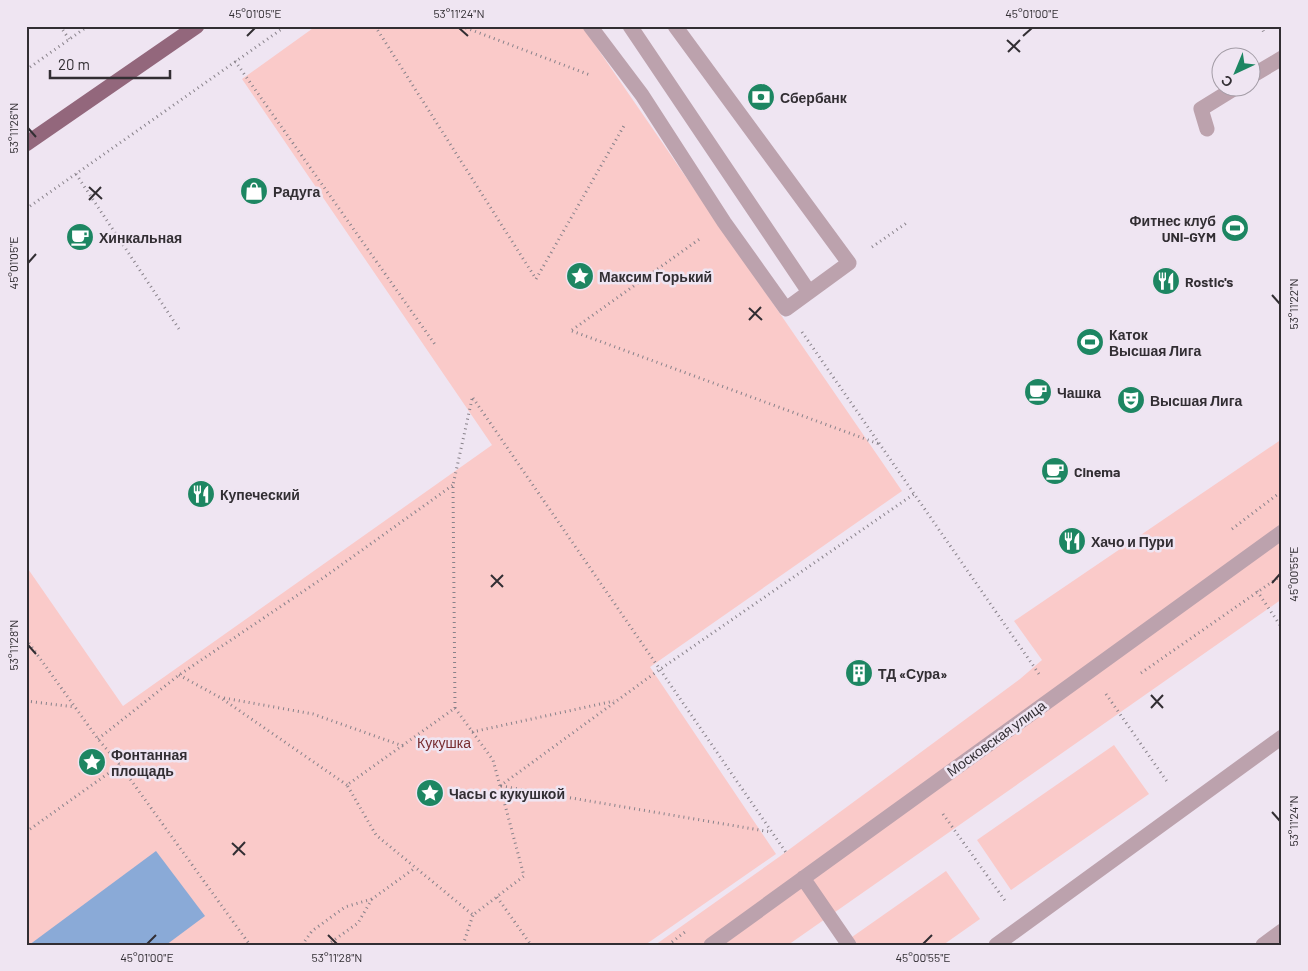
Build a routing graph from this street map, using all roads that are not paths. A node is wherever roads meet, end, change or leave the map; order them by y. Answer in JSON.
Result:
{"nodes":[{"id":1,"x":197,"y":26,"type":"edge"},
{"id":2,"x":590,"y":26,"type":"edge"},
{"id":3,"x":630,"y":26,"type":"edge"},
{"id":4,"x":675,"y":26,"type":"edge"},
{"id":5,"x":1282,"y":58,"type":"edge"},
{"id":6,"x":1260,"y":71,"type":"edge"},
{"id":7,"x":1219,"y":98,"type":"edge"},
{"id":8,"x":1207,"y":129,"type":"dead end"},
{"id":9,"x":26,"y":144,"type":"edge"},
{"id":10,"x":808,"y":292,"type":"junction"},
{"id":11,"x":1282,"y":532,"type":"edge"},
{"id":12,"x":1282,"y":737,"type":"edge"},
{"id":13,"x":804,"y":878,"type":"junction"},
{"id":14,"x":1282,"y":931,"type":"edge"},
{"id":15,"x":711,"y":945,"type":"edge"},
{"id":16,"x":849,"y":945,"type":"edge"},
{"id":17,"x":996,"y":945,"type":"edge"},
{"id":18,"x":1263,"y":945,"type":"edge"}],
"edges":[{"from":1,"to":9,"type":"main road"},
{"from":2,"to":10,"type":"street"},
{"from":3,"to":10,"type":"street"},
{"from":4,"to":10,"type":"street"},
{"from":5,"to":6,"type":"street"},
{"from":7,"to":8,"type":"street"},
{"from":11,"to":13,"type":"street","name":"Московская улица"},
{"from":12,"to":17,"type":"street"},
{"from":13,"to":15,"type":"street","name":"Московская улица"},
{"from":13,"to":16,"type":"street"},
{"from":14,"to":18,"type":"street"}]}
